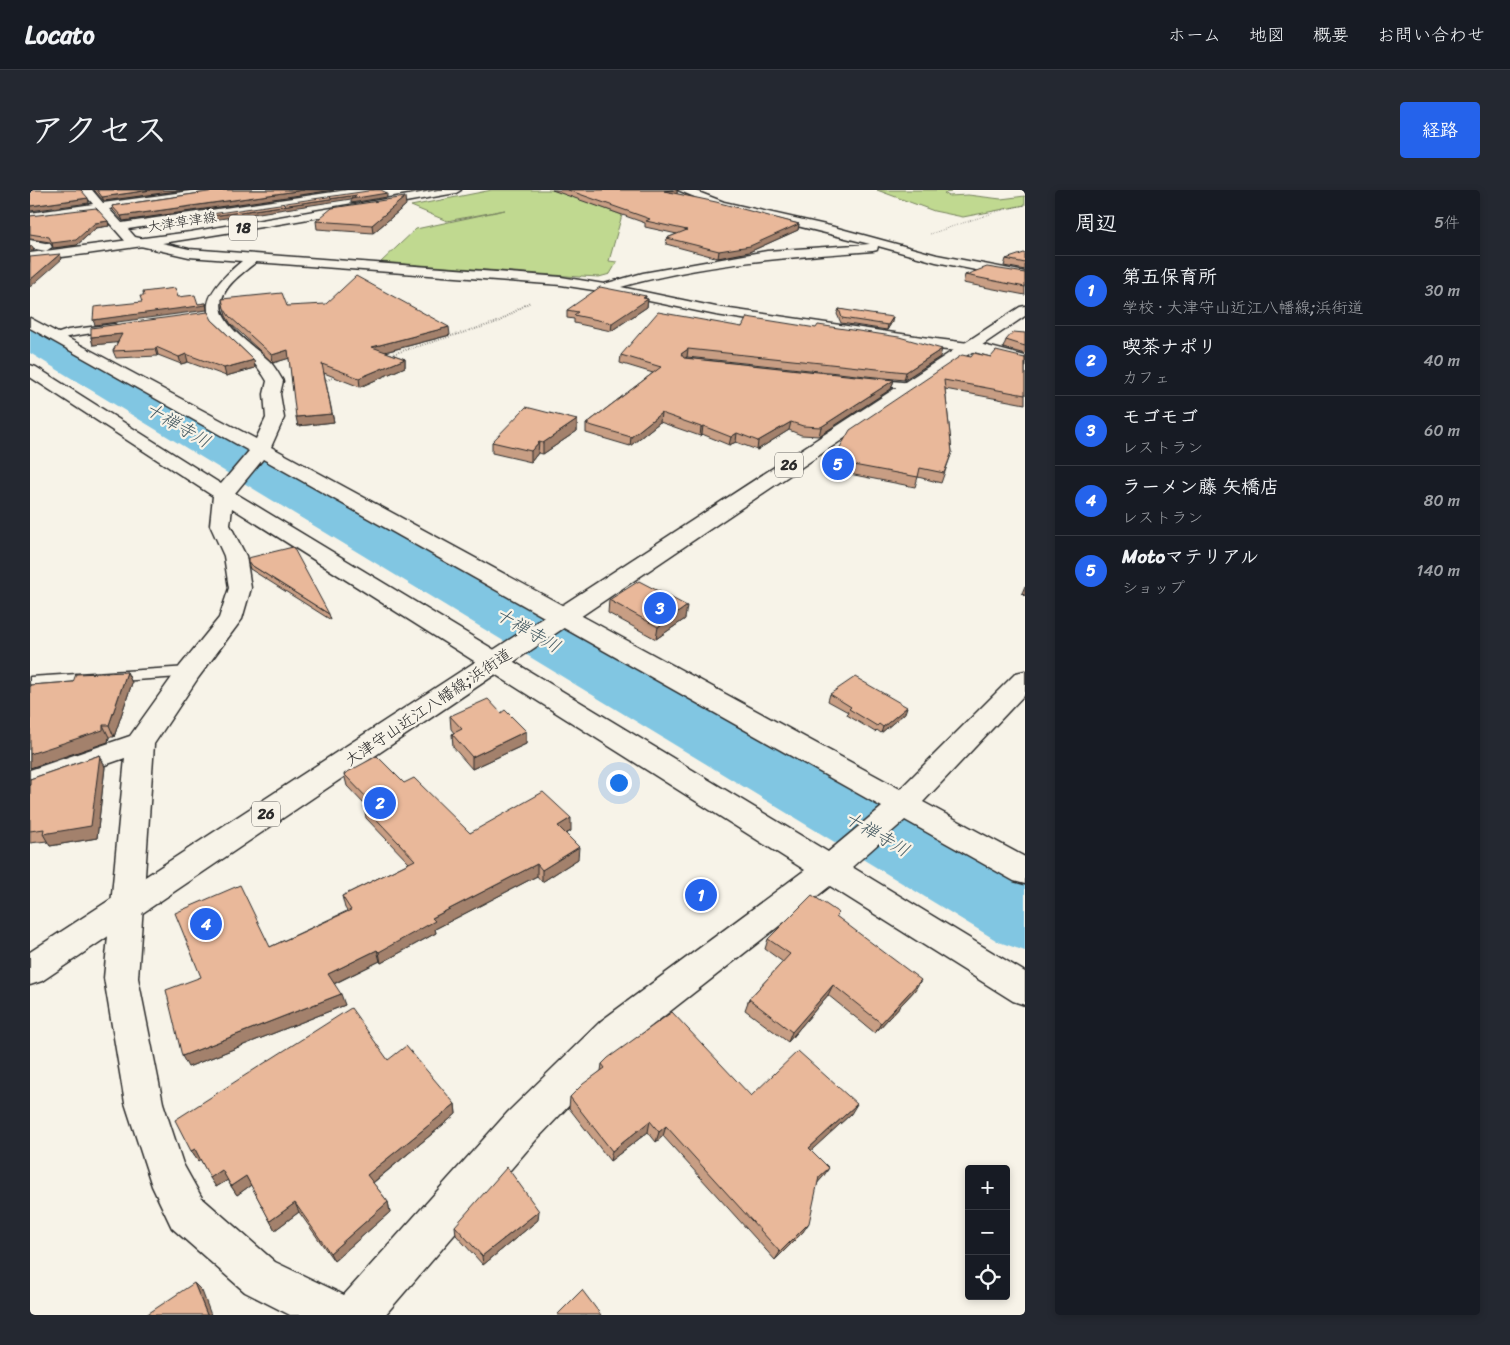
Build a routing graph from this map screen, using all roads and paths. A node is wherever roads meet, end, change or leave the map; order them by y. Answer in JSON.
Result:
{"nodes":[{"id":1,"x":81,"y":190,"type":"edge"},
{"id":2,"x":221,"y":190,"type":"edge"},
{"id":3,"x":312,"y":190,"type":"edge"},
{"id":4,"x":368,"y":190,"type":"edge"},
{"id":5,"x":426,"y":190,"type":"edge"},
{"id":6,"x":456,"y":190,"type":"edge"},
{"id":7,"x":683,"y":190,"type":"edge"},
{"id":8,"x":323,"y":197,"type":"junction"},
{"id":9,"x":1025,"y":205,"type":"edge"},
{"id":10,"x":101,"y":207,"type":"junction"},
{"id":11,"x":30,"y":216,"type":"edge"},
{"id":12,"x":119,"y":227,"type":"junction"},
{"id":13,"x":137,"y":242,"type":"junction"},
{"id":14,"x":30,"y":244,"type":"edge"},
{"id":15,"x":890,"y":245,"type":"junction"},
{"id":16,"x":46,"y":247,"type":"edge"},
{"id":17,"x":30,"y":252,"type":"edge"},
{"id":18,"x":30,"y":257,"type":"edge"},
{"id":19,"x":253,"y":258,"type":"junction"},
{"id":20,"x":1025,"y":276,"type":"edge"},
{"id":21,"x":606,"y":288,"type":"junction"},
{"id":22,"x":535,"y":300,"type":"dead end"},
{"id":23,"x":1025,"y":310,"type":"edge"},
{"id":24,"x":30,"y":322,"type":"edge"},
{"id":25,"x":127,"y":325,"type":"edge"},
{"id":26,"x":55,"y":336,"type":"junction"},
{"id":27,"x":972,"y":347,"type":"junction"},
{"id":28,"x":382,"y":357,"type":"edge"},
{"id":29,"x":1025,"y":361,"type":"edge"},
{"id":30,"x":30,"y":370,"type":"edge"},
{"id":31,"x":344,"y":373,"type":"edge"},
{"id":32,"x":859,"y":381,"type":"edge"},
{"id":33,"x":912,"y":386,"type":"junction"},
{"id":34,"x":273,"y":389,"type":"junction"},
{"id":35,"x":259,"y":452,"type":"junction"},
{"id":36,"x":225,"y":491,"type":"junction"},
{"id":37,"x":559,"y":619,"type":"junction"},
{"id":38,"x":499,"y":660,"type":"junction"},
{"id":39,"x":189,"y":672,"type":"junction"},
{"id":40,"x":1025,"y":679,"type":"edge"},
{"id":41,"x":30,"y":682,"type":"edge"},
{"id":42,"x":140,"y":743,"type":"junction"},
{"id":43,"x":30,"y":781,"type":"edge"},
{"id":44,"x":899,"y":808,"type":"junction"},
{"id":45,"x":834,"y":865,"type":"junction"},
{"id":46,"x":1025,"y":872,"type":"edge"},
{"id":47,"x":126,"y":907,"type":"junction"},
{"id":48,"x":30,"y":970,"type":"edge"},
{"id":49,"x":1025,"y":990,"type":"edge"},
{"id":50,"x":337,"y":1315,"type":"edge"},
{"id":51,"x":356,"y":1315,"type":"edge"}],
"edges":[{"from":1,"to":10,"type":"street"},
{"from":2,"to":10,"type":"street"},
{"from":3,"to":8,"type":"street"},
{"from":4,"to":8,"type":"street"},
{"from":5,"to":13,"type":"street","name":"大津草津線","number":"18"},
{"from":6,"to":13,"type":"street","name":"大津草津線","number":"18"},
{"from":7,"to":15,"type":"street"},
{"from":8,"to":12,"type":"street"},
{"from":9,"to":15,"type":"path"},
{"from":10,"to":11,"type":"street"},
{"from":10,"to":12,"type":"street"},
{"from":12,"to":13,"type":"street"},
{"from":13,"to":17,"type":"street","name":"大津草津線","number":"18"},
{"from":13,"to":18,"type":"street","name":"大津草津線","number":"18"},
{"from":13,"to":19,"type":"street"},
{"from":14,"to":16,"type":"street"},
{"from":15,"to":20,"type":"street"},
{"from":15,"to":21,"type":"street"},
{"from":19,"to":21,"type":"street"},
{"from":19,"to":34,"type":"street"},
{"from":21,"to":27,"type":"street"},
{"from":22,"to":28,"type":"path"},
{"from":23,"to":27,"type":"street","name":"大津守山近江八幡線;浜街道","number":"26"},
{"from":24,"to":26,"type":"street"},
{"from":25,"to":26,"type":"lane"},
{"from":26,"to":35,"type":"street"},
{"from":27,"to":29,"type":"street"},
{"from":27,"to":33,"type":"street","name":"大津守山近江八幡線;浜街道","number":"26"},
{"from":30,"to":36,"type":"street"},
{"from":31,"to":34,"type":"path"},
{"from":32,"to":33,"type":"lane"},
{"from":33,"to":37,"type":"street","name":"大津守山近江八幡線;浜街道","number":"26"},
{"from":34,"to":35,"type":"street"},
{"from":35,"to":36,"type":"street"},
{"from":35,"to":37,"type":"street"},
{"from":36,"to":38,"type":"street"},
{"from":36,"to":39,"type":"street"},
{"from":37,"to":38,"type":"street","name":"大津守山近江八幡線;浜街道","number":"26"},
{"from":37,"to":44,"type":"street"},
{"from":38,"to":45,"type":"street"},
{"from":38,"to":47,"type":"street","name":"大津守山近江八幡線;浜街道","number":"26"},
{"from":39,"to":41,"type":"lane"},
{"from":39,"to":42,"type":"street"},
{"from":40,"to":44,"type":"street"},
{"from":42,"to":43,"type":"street"},
{"from":42,"to":47,"type":"street"},
{"from":44,"to":45,"type":"street"},
{"from":44,"to":46,"type":"street"},
{"from":45,"to":49,"type":"street"},
{"from":45,"to":51,"type":"street"},
{"from":47,"to":48,"type":"street","name":"大津守山近江八幡線;浜街道","number":"26"},
{"from":47,"to":50,"type":"street"}]}
